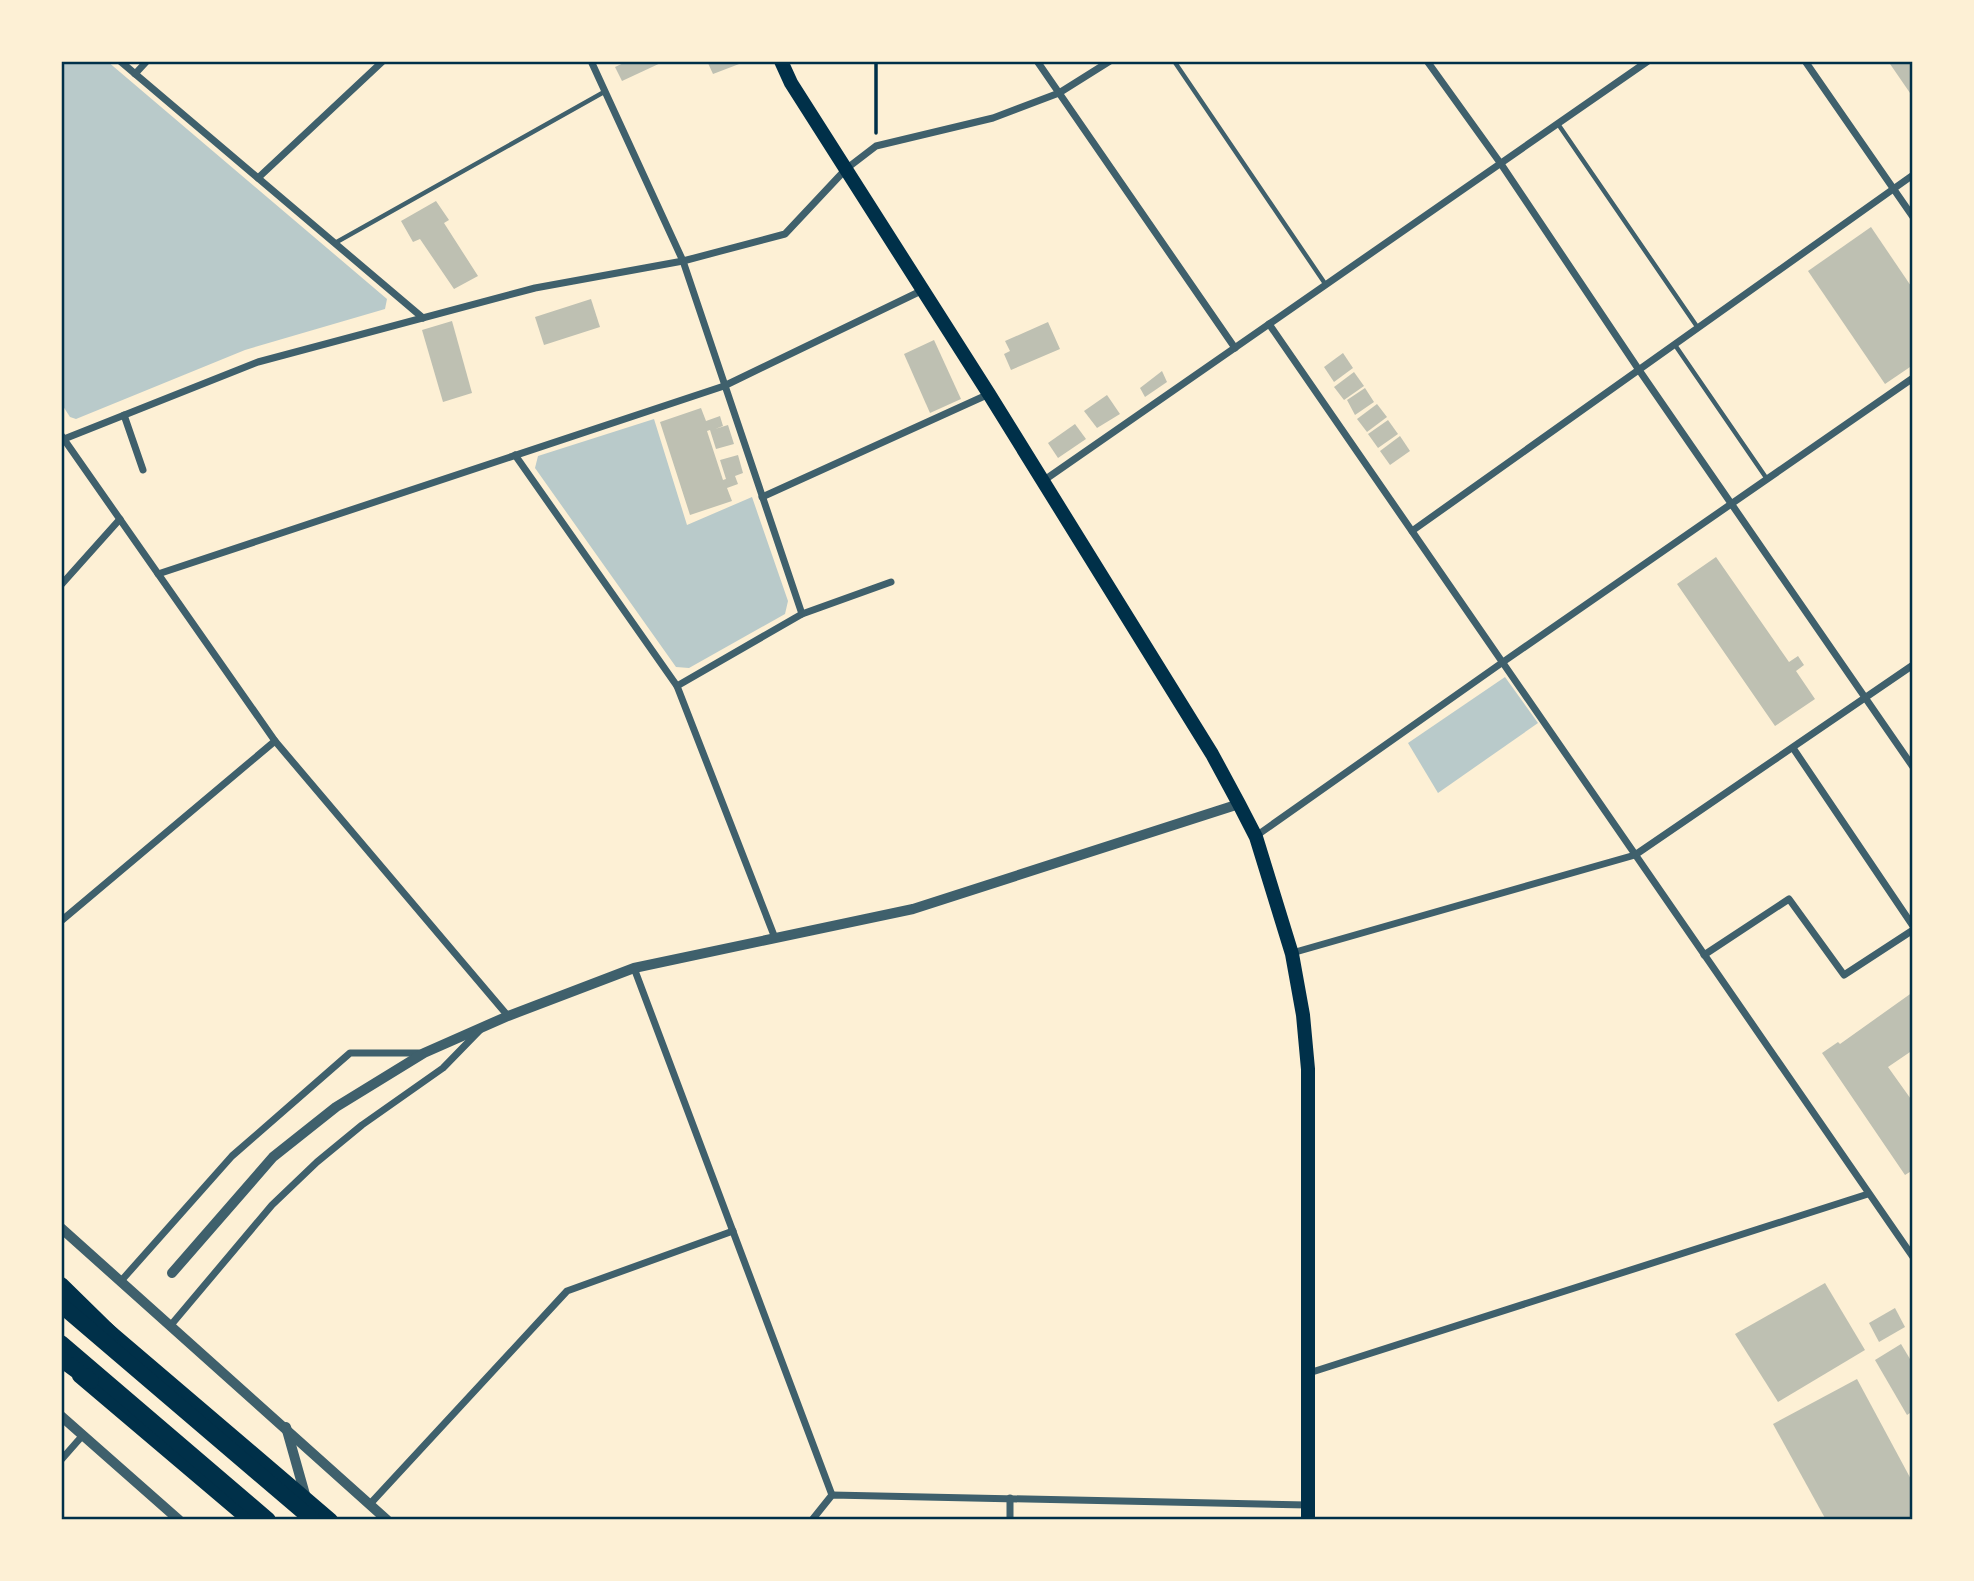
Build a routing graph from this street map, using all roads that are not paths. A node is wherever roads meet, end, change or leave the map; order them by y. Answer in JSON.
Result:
{"nodes":[{"id":1,"x":120,"y":61,"type":"edge"},
{"id":2,"x":147,"y":61,"type":"edge"},
{"id":3,"x":383,"y":61,"type":"edge"},
{"id":4,"x":591,"y":61,"type":"edge"},
{"id":5,"x":781,"y":61,"type":"edge"},
{"id":6,"x":1037,"y":61,"type":"edge"},
{"id":7,"x":1110,"y":61,"type":"edge"},
{"id":8,"x":1174,"y":61,"type":"edge"},
{"id":9,"x":1427,"y":61,"type":"edge"},
{"id":10,"x":1648,"y":61,"type":"edge"},
{"id":11,"x":1805,"y":61,"type":"edge"},
{"id":12,"x":135,"y":74,"type":"junction"},
{"id":13,"x":605,"y":92,"type":"junction"},
{"id":14,"x":1059,"y":93,"type":"junction"},
{"id":15,"x":1558,"y":124,"type":"junction"},
{"id":16,"x":1501,"y":164,"type":"junction"},
{"id":17,"x":846,"y":169,"type":"junction"},
{"id":18,"x":1913,"y":175,"type":"edge"},
{"id":19,"x":258,"y":178,"type":"junction"},
{"id":20,"x":1894,"y":189,"type":"junction"},
{"id":21,"x":1913,"y":217,"type":"edge"},
{"id":22,"x":335,"y":243,"type":"junction"},
{"id":23,"x":683,"y":261,"type":"junction"},
{"id":24,"x":1326,"y":285,"type":"junction"},
{"id":25,"x":923,"y":290,"type":"junction"},
{"id":26,"x":424,"y":318,"type":"junction"},
{"id":27,"x":1269,"y":324,"type":"junction"},
{"id":28,"x":1698,"y":328,"type":"junction"},
{"id":29,"x":1675,"y":344,"type":"junction"},
{"id":30,"x":1235,"y":348,"type":"junction"},
{"id":31,"x":1639,"y":370,"type":"junction"},
{"id":32,"x":1913,"y":378,"type":"edge"},
{"id":33,"x":724,"y":386,"type":"junction"},
{"id":34,"x":989,"y":394,"type":"junction"},
{"id":35,"x":124,"y":415,"type":"junction"},
{"id":36,"x":63,"y":437,"type":"edge"},
{"id":37,"x":515,"y":455,"type":"junction"},
{"id":38,"x":143,"y":470,"type":"dead end"},
{"id":39,"x":1767,"y":479,"type":"junction"},
{"id":40,"x":1042,"y":482,"type":"junction"},
{"id":41,"x":762,"y":497,"type":"junction"},
{"id":42,"x":1731,"y":503,"type":"junction"},
{"id":43,"x":120,"y":519,"type":"junction"},
{"id":44,"x":1412,"y":531,"type":"junction"},
{"id":45,"x":158,"y":573,"type":"junction"},
{"id":46,"x":891,"y":582,"type":"dead end"},
{"id":47,"x":61,"y":585,"type":"edge"},
{"id":48,"x":802,"y":614,"type":"junction"},
{"id":49,"x":1503,"y":662,"type":"junction"},
{"id":50,"x":1913,"y":666,"type":"edge"},
{"id":51,"x":677,"y":686,"type":"junction"},
{"id":52,"x":1866,"y":699,"type":"junction"},
{"id":53,"x":275,"y":741,"type":"junction"},
{"id":54,"x":1793,"y":748,"type":"junction"},
{"id":55,"x":1913,"y":767,"type":"edge"},
{"id":56,"x":1239,"y":804,"type":"junction"},
{"id":57,"x":1255,"y":837,"type":"junction"},
{"id":58,"x":1635,"y":855,"type":"junction"},
{"id":59,"x":61,"y":920,"type":"edge"},
{"id":60,"x":1913,"y":928,"type":"edge"},
{"id":61,"x":775,"y":938,"type":"junction"},
{"id":62,"x":1292,"y":954,"type":"junction"},
{"id":63,"x":1704,"y":955,"type":"junction"},
{"id":64,"x":634,"y":968,"type":"junction"},
{"id":65,"x":508,"y":1016,"type":"junction"},
{"id":66,"x":483,"y":1027,"type":"junction"},
{"id":67,"x":424,"y":1053,"type":"junction"},
{"id":68,"x":1868,"y":1194,"type":"junction"},
{"id":69,"x":61,"y":1228,"type":"edge"},
{"id":70,"x":733,"y":1231,"type":"junction"},
{"id":71,"x":1913,"y":1256,"type":"edge"},
{"id":72,"x":172,"y":1273,"type":"dead end"},
{"id":73,"x":121,"y":1280,"type":"junction"},
{"id":74,"x":61,"y":1286,"type":"edge"},
{"id":75,"x":61,"y":1305,"type":"edge"},
{"id":76,"x":171,"y":1325,"type":"junction"},
{"id":77,"x":61,"y":1343,"type":"edge"},
{"id":78,"x":61,"y":1360,"type":"edge"},
{"id":79,"x":1308,"y":1373,"type":"junction"},
{"id":80,"x":61,"y":1416,"type":"edge"},
{"id":81,"x":286,"y":1427,"type":"junction"},
{"id":82,"x":206,"y":1429,"type":"junction"},
{"id":83,"x":83,"y":1435,"type":"junction"},
{"id":84,"x":186,"y":1451,"type":"junction"},
{"id":85,"x":61,"y":1460,"type":"edge"},
{"id":86,"x":832,"y":1495,"type":"junction"},
{"id":87,"x":306,"y":1499,"type":"junction"},
{"id":88,"x":1010,"y":1499,"type":"junction"},
{"id":89,"x":370,"y":1504,"type":"junction"},
{"id":90,"x":1308,"y":1513,"type":"edge"},
{"id":91,"x":179,"y":1520,"type":"edge"},
{"id":92,"x":249,"y":1520,"type":"edge"},
{"id":93,"x":268,"y":1520,"type":"edge"},
{"id":94,"x":313,"y":1520,"type":"edge"},
{"id":95,"x":331,"y":1520,"type":"edge"},
{"id":96,"x":387,"y":1520,"type":"edge"},
{"id":97,"x":812,"y":1520,"type":"edge"},
{"id":98,"x":1010,"y":1520,"type":"edge"}],
"edges":[{"from":1,"to":12,"type":"street"},
{"from":2,"to":12,"type":"street"},
{"from":3,"to":19,"type":"street"},
{"from":4,"to":13,"type":"street"},
{"from":5,"to":17,"type":"main road"},
{"from":6,"to":14,"type":"street"},
{"from":7,"to":14,"type":"street"},
{"from":8,"to":24,"type":"lane"},
{"from":9,"to":16,"type":"street"},
{"from":10,"to":15,"type":"street"},
{"from":11,"to":20,"type":"street"},
{"from":12,"to":19,"type":"street"},
{"from":13,"to":22,"type":"lane"},
{"from":13,"to":23,"type":"street"},
{"from":14,"to":17,"type":"street"},
{"from":14,"to":30,"type":"street"},
{"from":15,"to":16,"type":"street"},
{"from":15,"to":28,"type":"lane"},
{"from":16,"to":24,"type":"street"},
{"from":16,"to":31,"type":"street"},
{"from":17,"to":23,"type":"street"},
{"from":17,"to":25,"type":"main road"},
{"from":18,"to":20,"type":"street"},
{"from":19,"to":22,"type":"street"},
{"from":20,"to":21,"type":"street"},
{"from":20,"to":28,"type":"street"},
{"from":22,"to":26,"type":"street"},
{"from":23,"to":26,"type":"street"},
{"from":23,"to":33,"type":"street"},
{"from":24,"to":27,"type":"street"},
{"from":25,"to":33,"type":"street"},
{"from":25,"to":34,"type":"main road"},
{"from":26,"to":35,"type":"street"},
{"from":27,"to":30,"type":"street"},
{"from":27,"to":44,"type":"street"},
{"from":28,"to":29,"type":"street"},
{"from":29,"to":31,"type":"street"},
{"from":29,"to":39,"type":"lane"},
{"from":30,"to":40,"type":"street"},
{"from":31,"to":42,"type":"street"},
{"from":31,"to":44,"type":"street"},
{"from":32,"to":39,"type":"street"},
{"from":33,"to":37,"type":"street"},
{"from":33,"to":41,"type":"street"},
{"from":34,"to":40,"type":"main road"},
{"from":34,"to":41,"type":"street"},
{"from":35,"to":36,"type":"street"},
{"from":35,"to":38,"type":"street"},
{"from":36,"to":43,"type":"street"},
{"from":37,"to":45,"type":"street"},
{"from":37,"to":51,"type":"street"},
{"from":39,"to":42,"type":"street"},
{"from":40,"to":56,"type":"main road"},
{"from":41,"to":48,"type":"street"},
{"from":42,"to":49,"type":"street"},
{"from":42,"to":52,"type":"street"},
{"from":43,"to":45,"type":"street"},
{"from":43,"to":47,"type":"street"},
{"from":44,"to":49,"type":"street"},
{"from":45,"to":53,"type":"street"},
{"from":46,"to":48,"type":"street"},
{"from":48,"to":51,"type":"street"},
{"from":49,"to":57,"type":"street"},
{"from":49,"to":58,"type":"street"},
{"from":50,"to":52,"type":"street"},
{"from":51,"to":61,"type":"street"},
{"from":52,"to":54,"type":"street"},
{"from":52,"to":55,"type":"street"},
{"from":53,"to":59,"type":"street"},
{"from":53,"to":65,"type":"street"},
{"from":54,"to":58,"type":"street"},
{"from":54,"to":60,"type":"street"},
{"from":56,"to":57,"type":"main road"},
{"from":56,"to":61,"type":"street"},
{"from":57,"to":62,"type":"main road"},
{"from":58,"to":62,"type":"street"},
{"from":58,"to":63,"type":"street"},
{"from":60,"to":63,"type":"street"},
{"from":61,"to":64,"type":"street"},
{"from":62,"to":79,"type":"main road"},
{"from":63,"to":68,"type":"street"},
{"from":64,"to":65,"type":"street"},
{"from":64,"to":70,"type":"street"},
{"from":65,"to":66,"type":"street"},
{"from":66,"to":67,"type":"street"},
{"from":66,"to":76,"type":"street"},
{"from":67,"to":72,"type":"street"},
{"from":67,"to":73,"type":"street"},
{"from":68,"to":71,"type":"street"},
{"from":68,"to":79,"type":"street"},
{"from":69,"to":73,"type":"street"},
{"from":70,"to":86,"type":"street"},
{"from":70,"to":89,"type":"street"},
{"from":73,"to":76,"type":"street"},
{"from":74,"to":82,"type":"highway"},
{"from":74,"to":87,"type":"main road"},
{"from":75,"to":82,"type":"highway"},
{"from":76,"to":81,"type":"street"},
{"from":77,"to":84,"type":"highway"},
{"from":78,"to":84,"type":"highway"},
{"from":78,"to":92,"type":"main road"},
{"from":79,"to":90,"type":"main road"},
{"from":80,"to":83,"type":"street"},
{"from":81,"to":87,"type":"street"},
{"from":81,"to":89,"type":"street"},
{"from":82,"to":94,"type":"highway"},
{"from":83,"to":85,"type":"street"},
{"from":83,"to":91,"type":"street"},
{"from":84,"to":93,"type":"highway"},
{"from":86,"to":88,"type":"street"},
{"from":86,"to":97,"type":"street"},
{"from":87,"to":95,"type":"main road"},
{"from":88,"to":90,"type":"street"},
{"from":88,"to":98,"type":"street"},
{"from":89,"to":96,"type":"street"}]}
